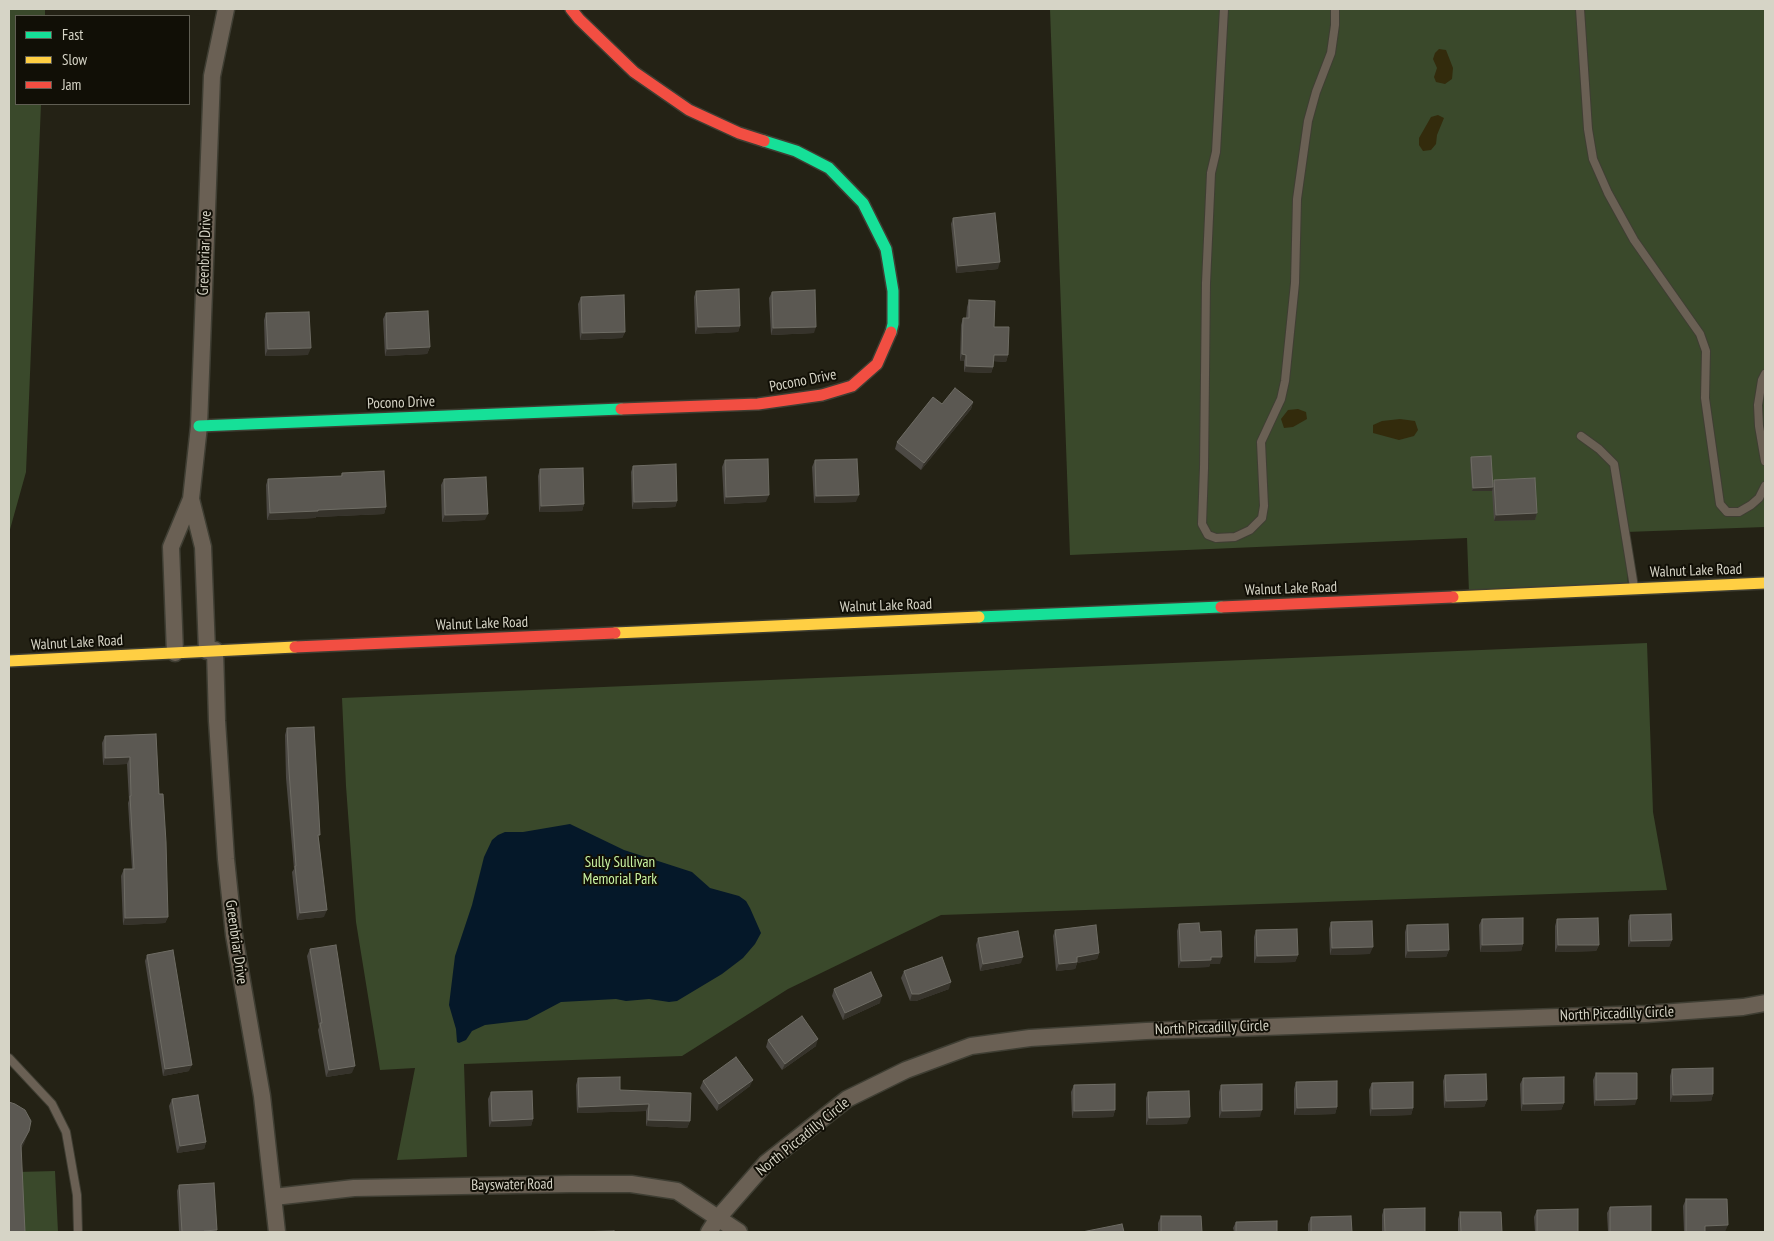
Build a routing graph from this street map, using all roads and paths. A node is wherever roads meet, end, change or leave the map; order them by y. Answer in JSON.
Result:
{"nodes":[{"id":1,"x":226,"y":9,"type":"edge"},
{"id":2,"x":571,"y":9,"type":"edge"},
{"id":3,"x":1224,"y":9,"type":"edge"},
{"id":4,"x":1335,"y":9,"type":"edge"},
{"id":5,"x":1580,"y":9,"type":"edge"},
{"id":6,"x":1765,"y":374,"type":"edge"},
{"id":7,"x":199,"y":426,"type":"junction"},
{"id":8,"x":1580,"y":436,"type":"dead end"},
{"id":9,"x":1765,"y":461,"type":"edge"},
{"id":10,"x":1765,"y":486,"type":"edge"},
{"id":11,"x":191,"y":499,"type":"junction"},
{"id":12,"x":1765,"y":583,"type":"edge"},
{"id":13,"x":1634,"y":589,"type":"junction"},
{"id":14,"x":211,"y":651,"type":"junction"},
{"id":15,"x":176,"y":653,"type":"junction"},
{"id":16,"x":9,"y":661,"type":"edge"},
{"id":17,"x":1765,"y":1003,"type":"edge"},
{"id":18,"x":9,"y":1058,"type":"edge"},
{"id":19,"x":274,"y":1197,"type":"junction"},
{"id":20,"x":713,"y":1225,"type":"edge"},
{"id":21,"x":78,"y":1232,"type":"edge"},
{"id":22,"x":277,"y":1232,"type":"edge"},
{"id":23,"x":738,"y":1232,"type":"edge"}],
"edges":[{"from":1,"to":7,"type":"street","name":"Greenbriar Drive"},
{"from":2,"to":7,"type":"street","name":"Pocono Drive"},
{"from":3,"to":4,"type":"lane"},
{"from":5,"to":10,"type":"lane"},
{"from":6,"to":9,"type":"lane"},
{"from":7,"to":11,"type":"street","name":"Greenbriar Drive"},
{"from":8,"to":13,"type":"lane"},
{"from":11,"to":14,"type":"street","name":"Greenbriar Drive"},
{"from":11,"to":15,"type":"street","name":"Greenbriar Drive"},
{"from":12,"to":13,"type":"street","name":"Walnut Lake Road"},
{"from":13,"to":14,"type":"street","name":"Walnut Lake Road"},
{"from":14,"to":15,"type":"street","name":"Walnut Lake Road"},
{"from":14,"to":19,"type":"street","name":"Greenbriar Drive"},
{"from":15,"to":16,"type":"street","name":"Walnut Lake Road"},
{"from":17,"to":20,"type":"street","name":"North Piccadilly Circle"},
{"from":18,"to":21,"type":"lane"},
{"from":19,"to":20,"type":"street","name":"Bayswater Road"},
{"from":19,"to":22,"type":"street","name":"Greenbriar Drive"},
{"from":20,"to":23,"type":"street","name":"Bayswater Road"}]}
